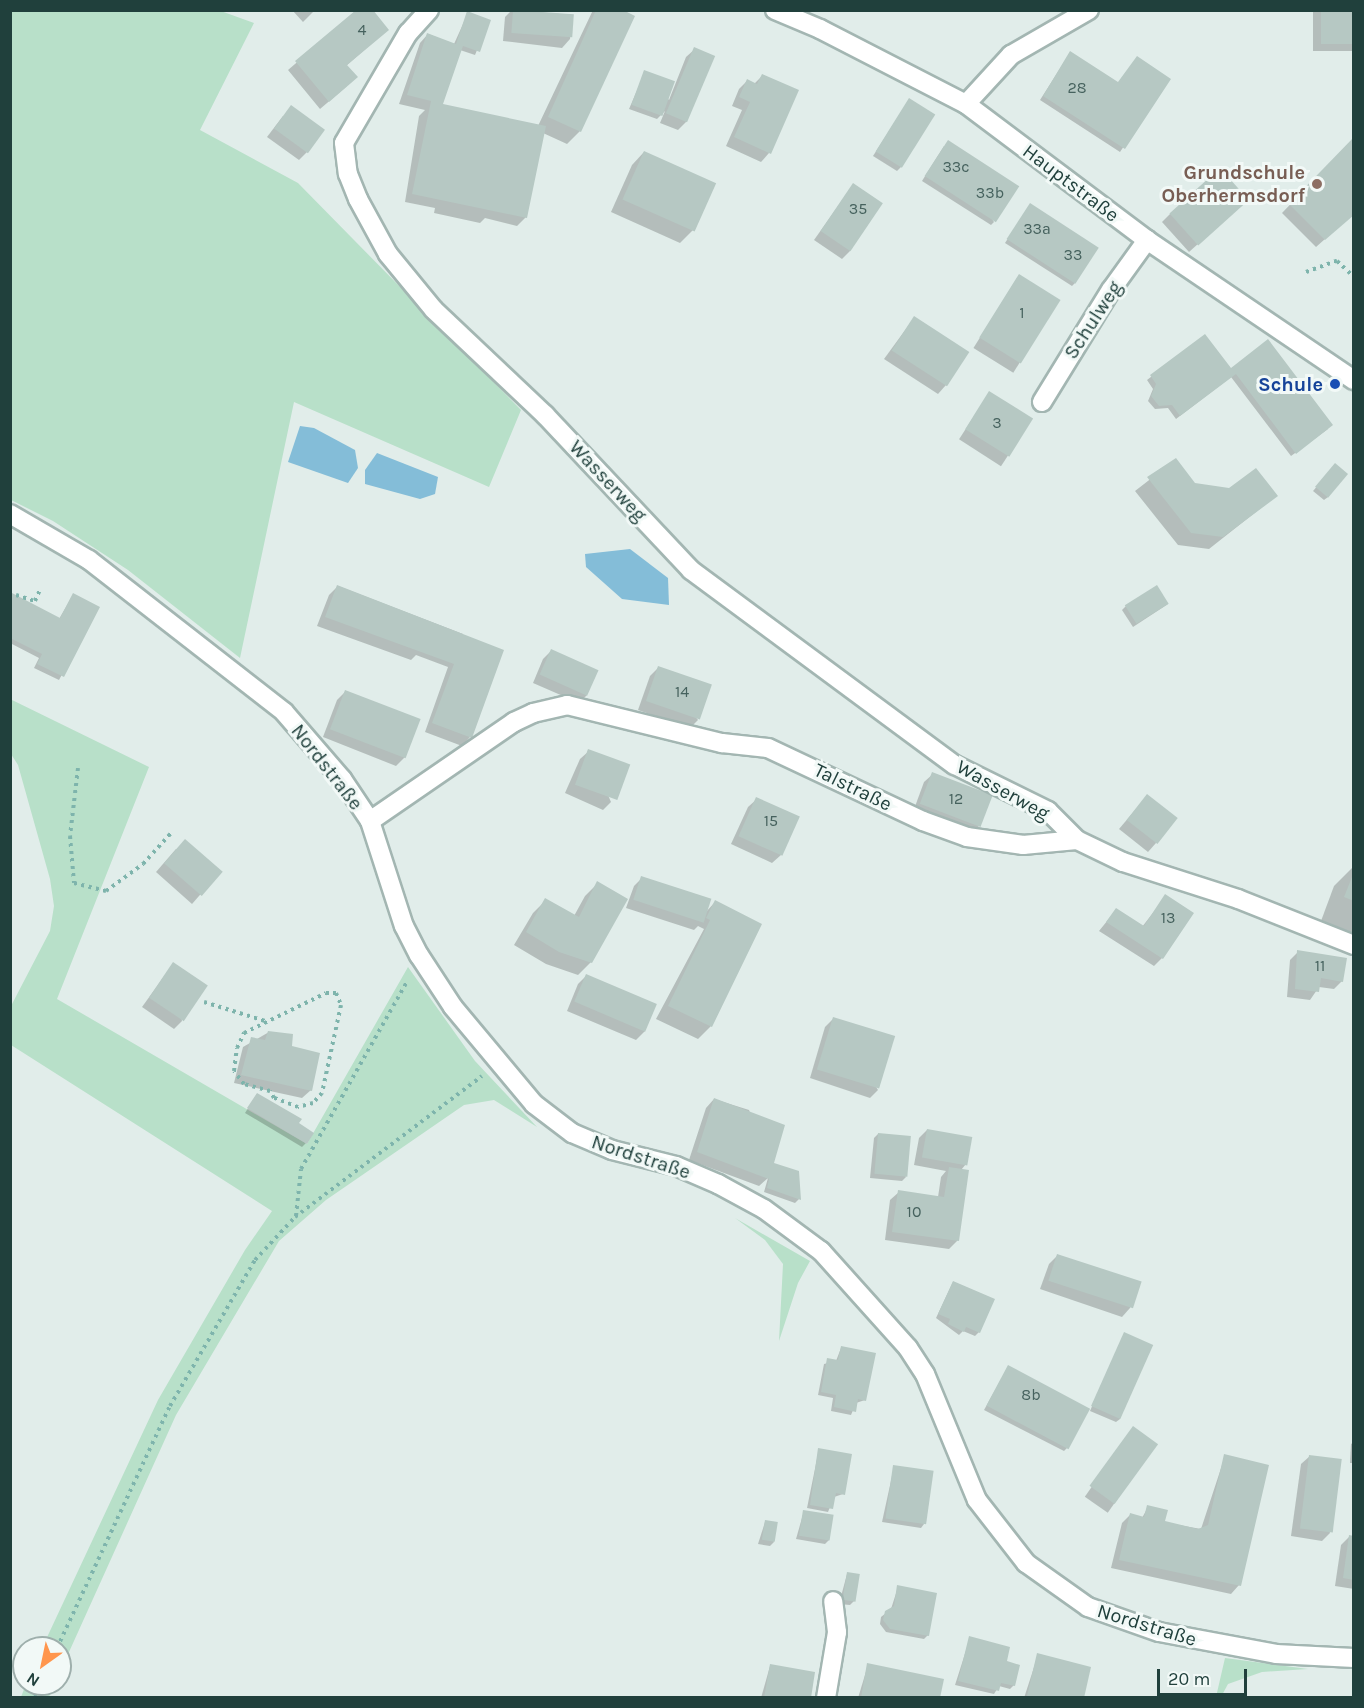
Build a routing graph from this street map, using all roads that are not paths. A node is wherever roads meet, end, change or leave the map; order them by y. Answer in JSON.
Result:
{"nodes":[{"id":1,"x":429,"y":10,"type":"edge"},
{"id":2,"x":776,"y":10,"type":"edge"},
{"id":3,"x":1089,"y":10,"type":"edge"},
{"id":4,"x":966,"y":104,"type":"junction"},
{"id":5,"x":1147,"y":240,"type":"junction"},
{"id":6,"x":1353,"y":380,"type":"edge"},
{"id":7,"x":1042,"y":402,"type":"dead end"},
{"id":8,"x":10,"y":514,"type":"edge"},
{"id":9,"x":370,"y":821,"type":"junction"},
{"id":10,"x":1077,"y":840,"type":"junction"},
{"id":11,"x":1353,"y":945,"type":"edge"},
{"id":12,"x":833,"y":1601,"type":"dead end"},
{"id":13,"x":1353,"y":1658,"type":"edge"},
{"id":14,"x":826,"y":1698,"type":"edge"}],
"edges":[{"from":1,"to":10,"type":"street","name":"Wasserweg"},
{"from":2,"to":4,"type":"street","name":"Hauptstraße"},
{"from":3,"to":4,"type":"street"},
{"from":4,"to":5,"type":"street","name":"Hauptstraße"},
{"from":5,"to":6,"type":"street","name":"Hauptstraße"},
{"from":5,"to":7,"type":"street","name":"Schulweg"},
{"from":8,"to":9,"type":"street","name":"Nordstraße"},
{"from":9,"to":10,"type":"street","name":"Talstraße"},
{"from":9,"to":13,"type":"street","name":"Nordstraße"},
{"from":10,"to":11,"type":"street"},
{"from":12,"to":14,"type":"street"}]}
